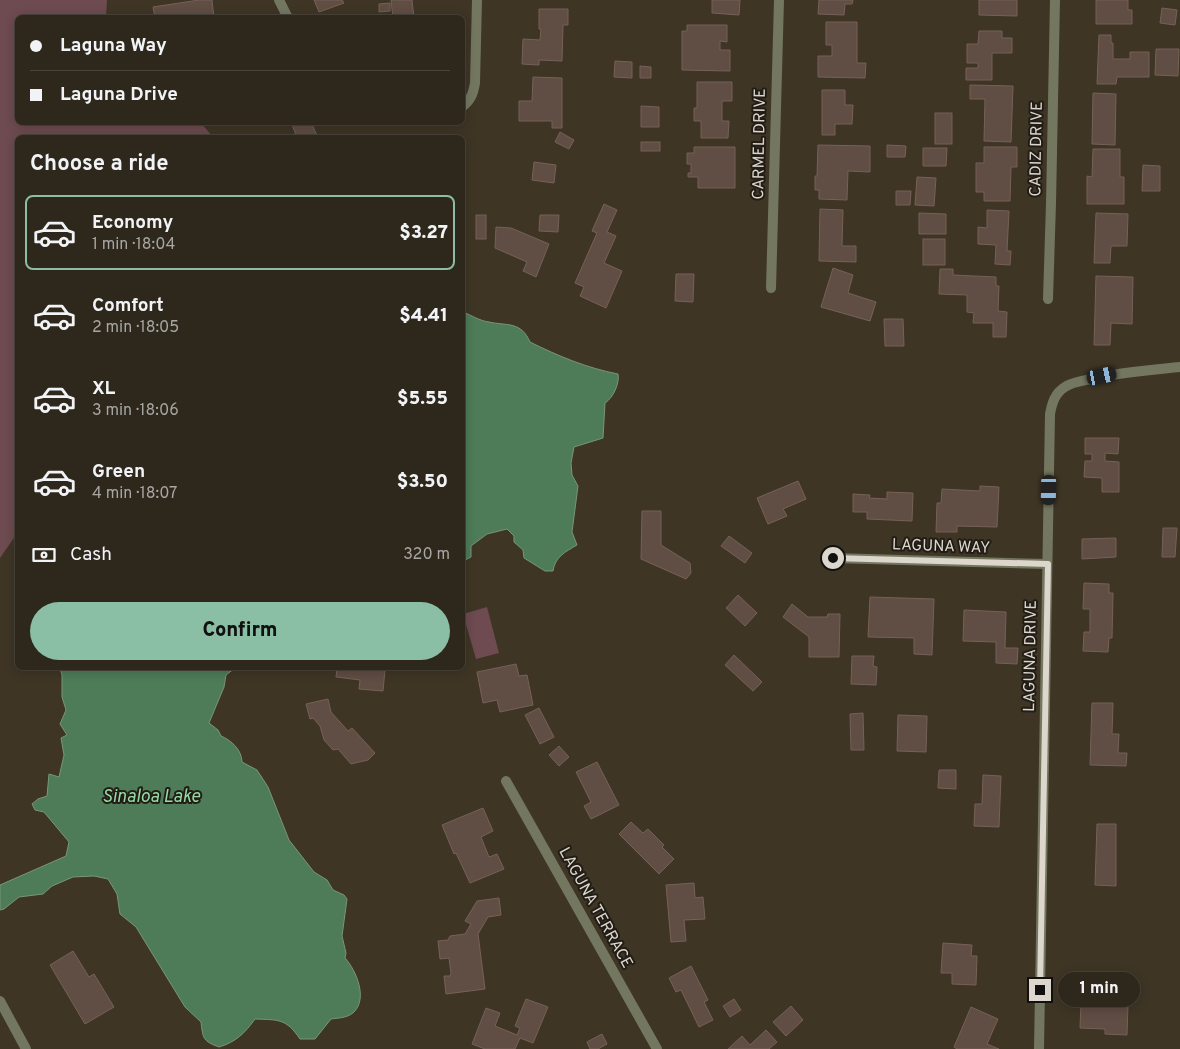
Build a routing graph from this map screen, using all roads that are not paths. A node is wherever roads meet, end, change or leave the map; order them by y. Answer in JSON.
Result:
{"nodes":[{"id":1,"x":279,"y":0,"type":"edge"},
{"id":2,"x":477,"y":0,"type":"edge"},
{"id":3,"x":778,"y":0,"type":"edge"},
{"id":4,"x":1055,"y":0,"type":"edge"},
{"id":5,"x":286,"y":15,"type":"edge"},
{"id":6,"x":465,"y":104,"type":"edge"},
{"id":7,"x":771,"y":288,"type":"dead end"},
{"id":8,"x":1048,"y":299,"type":"dead end"},
{"id":9,"x":1180,"y":367,"type":"edge"},
{"id":10,"x":833,"y":558,"type":"dead end"},
{"id":11,"x":1048,"y":564,"type":"junction"},
{"id":12,"x":506,"y":781,"type":"dead end"},
{"id":13,"x":0,"y":1001,"type":"edge"},
{"id":14,"x":26,"y":1049,"type":"edge"},
{"id":15,"x":657,"y":1049,"type":"edge"},
{"id":16,"x":1039,"y":1049,"type":"edge"}],
"edges":[{"from":1,"to":5,"type":"street"},
{"from":2,"to":6,"type":"street"},
{"from":3,"to":7,"type":"street","name":"CARMEL DRIVE"},
{"from":4,"to":8,"type":"street","name":"CADIZ DRIVE"},
{"from":9,"to":11,"type":"street","name":"LAGUNA DRIVE"},
{"from":10,"to":11,"type":"street","name":"LAGUNA WAY"},
{"from":11,"to":16,"type":"street","name":"LAGUNA DRIVE"},
{"from":12,"to":15,"type":"street","name":"LAGUNA TERRACE"},
{"from":13,"to":14,"type":"street"}]}
